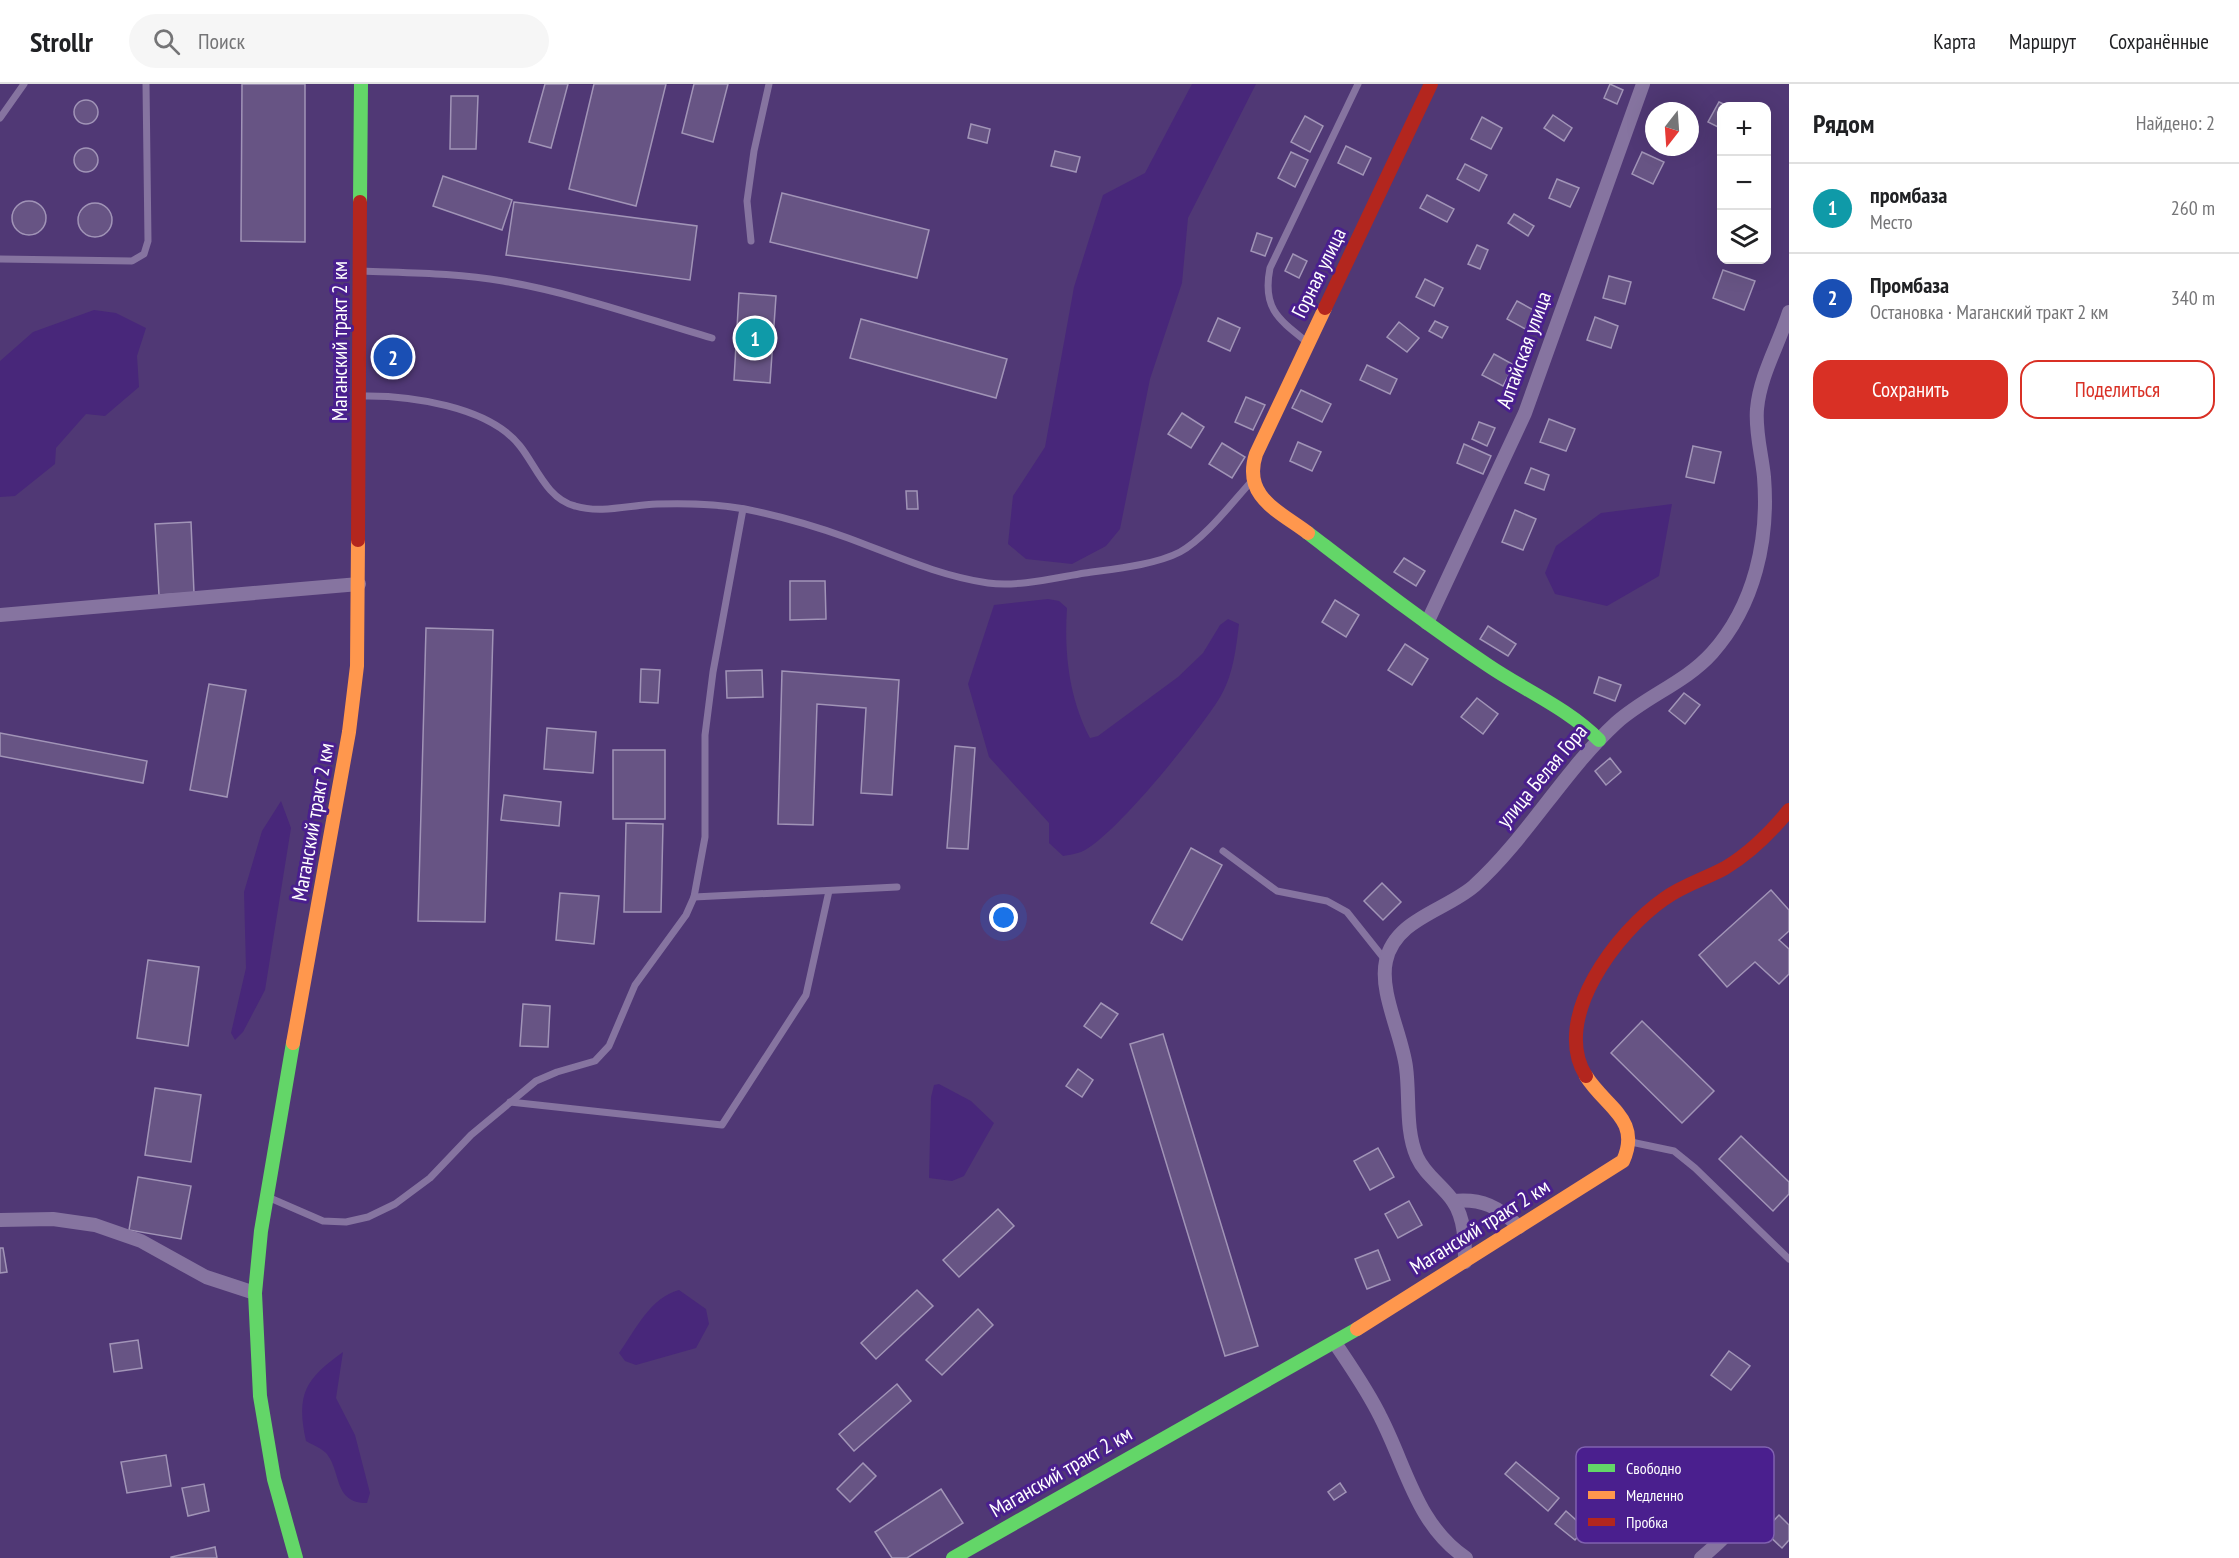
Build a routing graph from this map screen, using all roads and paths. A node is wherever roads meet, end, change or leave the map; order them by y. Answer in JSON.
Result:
{"nodes":[{"id":1,"x":24,"y":84,"type":"edge"},
{"id":2,"x":146,"y":84,"type":"edge"},
{"id":3,"x":361,"y":84,"type":"edge"},
{"id":4,"x":769,"y":84,"type":"edge"},
{"id":5,"x":1358,"y":84,"type":"edge"},
{"id":6,"x":1431,"y":84,"type":"edge"},
{"id":7,"x":1643,"y":84,"type":"edge"},
{"id":8,"x":0,"y":118,"type":"edge"},
{"id":9,"x":751,"y":241,"type":"dead end"},
{"id":10,"x":0,"y":259,"type":"edge"},
{"id":11,"x":361,"y":271,"type":"junction"},
{"id":12,"x":1789,"y":312,"type":"edge"},
{"id":13,"x":712,"y":338,"type":"dead end"},
{"id":14,"x":1308,"y":343,"type":"junction"},
{"id":15,"x":360,"y":396,"type":"junction"},
{"id":16,"x":1251,"y":481,"type":"junction"},
{"id":17,"x":743,"y":509,"type":"junction"},
{"id":18,"x":359,"y":584,"type":"junction"},
{"id":19,"x":0,"y":615,"type":"edge"},
{"id":20,"x":1427,"y":623,"type":"junction"},
{"id":21,"x":1599,"y":740,"type":"junction"},
{"id":22,"x":1789,"y":810,"type":"edge"},
{"id":23,"x":1223,"y":851,"type":"dead end"},
{"id":24,"x":897,"y":887,"type":"dead end"},
{"id":25,"x":829,"y":891,"type":"junction"},
{"id":26,"x":694,"y":897,"type":"junction"},
{"id":27,"x":1386,"y":961,"type":"junction"},
{"id":28,"x":510,"y":1102,"type":"junction"},
{"id":29,"x":1631,"y":1142,"type":"junction"},
{"id":30,"x":267,"y":1196,"type":"junction"},
{"id":31,"x":1453,"y":1201,"type":"junction"},
{"id":32,"x":0,"y":1221,"type":"edge"},
{"id":33,"x":1519,"y":1227,"type":"junction"},
{"id":34,"x":1789,"y":1259,"type":"edge"},
{"id":35,"x":1465,"y":1262,"type":"junction"},
{"id":36,"x":255,"y":1293,"type":"junction"},
{"id":37,"x":1335,"y":1343,"type":"junction"},
{"id":38,"x":1719,"y":1543,"type":"edge"},
{"id":39,"x":296,"y":1558,"type":"edge"},
{"id":40,"x":953,"y":1558,"type":"edge"},
{"id":41,"x":1466,"y":1558,"type":"edge"},
{"id":42,"x":1701,"y":1558,"type":"edge"}],
"edges":[{"from":1,"to":8,"type":"lane"},
{"from":2,"to":10,"type":"lane"},
{"from":3,"to":11,"type":"street","name":"Маганский тракт 2 км"},
{"from":4,"to":9,"type":"lane"},
{"from":5,"to":14,"type":"lane"},
{"from":6,"to":14,"type":"street","name":"Горная улица"},
{"from":7,"to":20,"type":"street","name":"Алтайская улица"},
{"from":11,"to":13,"type":"lane"},
{"from":11,"to":15,"type":"street","name":"Маганский тракт 2 км"},
{"from":12,"to":21,"type":"street","name":"улица Белая Гора"},
{"from":14,"to":16,"type":"street","name":"Горная улица"},
{"from":15,"to":17,"type":"lane"},
{"from":15,"to":18,"type":"street","name":"Маганский тракт 2 км"},
{"from":16,"to":17,"type":"lane"},
{"from":16,"to":20,"type":"street"},
{"from":17,"to":26,"type":"lane"},
{"from":18,"to":19,"type":"street"},
{"from":18,"to":30,"type":"street","name":"Маганский тракт 2 км"},
{"from":20,"to":21,"type":"street"},
{"from":21,"to":27,"type":"street","name":"улица Белая Гора"},
{"from":22,"to":29,"type":"street"},
{"from":23,"to":27,"type":"lane"},
{"from":24,"to":25,"type":"lane"},
{"from":25,"to":26,"type":"lane"},
{"from":25,"to":28,"type":"lane"},
{"from":26,"to":28,"type":"lane"},
{"from":27,"to":31,"type":"street","name":"улица Белая Гора"},
{"from":28,"to":30,"type":"lane"},
{"from":29,"to":33,"type":"street","name":"Маганский тракт 2 км"},
{"from":29,"to":34,"type":"lane"},
{"from":30,"to":36,"type":"street","name":"Маганский тракт 2 км"},
{"from":31,"to":33,"type":"street"},
{"from":31,"to":35,"type":"street","name":"улица Белая Гора"},
{"from":32,"to":36,"type":"street"},
{"from":33,"to":35,"type":"street","name":"Маганский тракт 2 км"},
{"from":35,"to":37,"type":"street","name":"Маганский тракт 2 км"},
{"from":36,"to":39,"type":"street","name":"Маганский тракт 2 км"},
{"from":37,"to":40,"type":"street","name":"Маганский тракт 2 км"},
{"from":37,"to":41,"type":"street"},
{"from":38,"to":42,"type":"street"}]}
